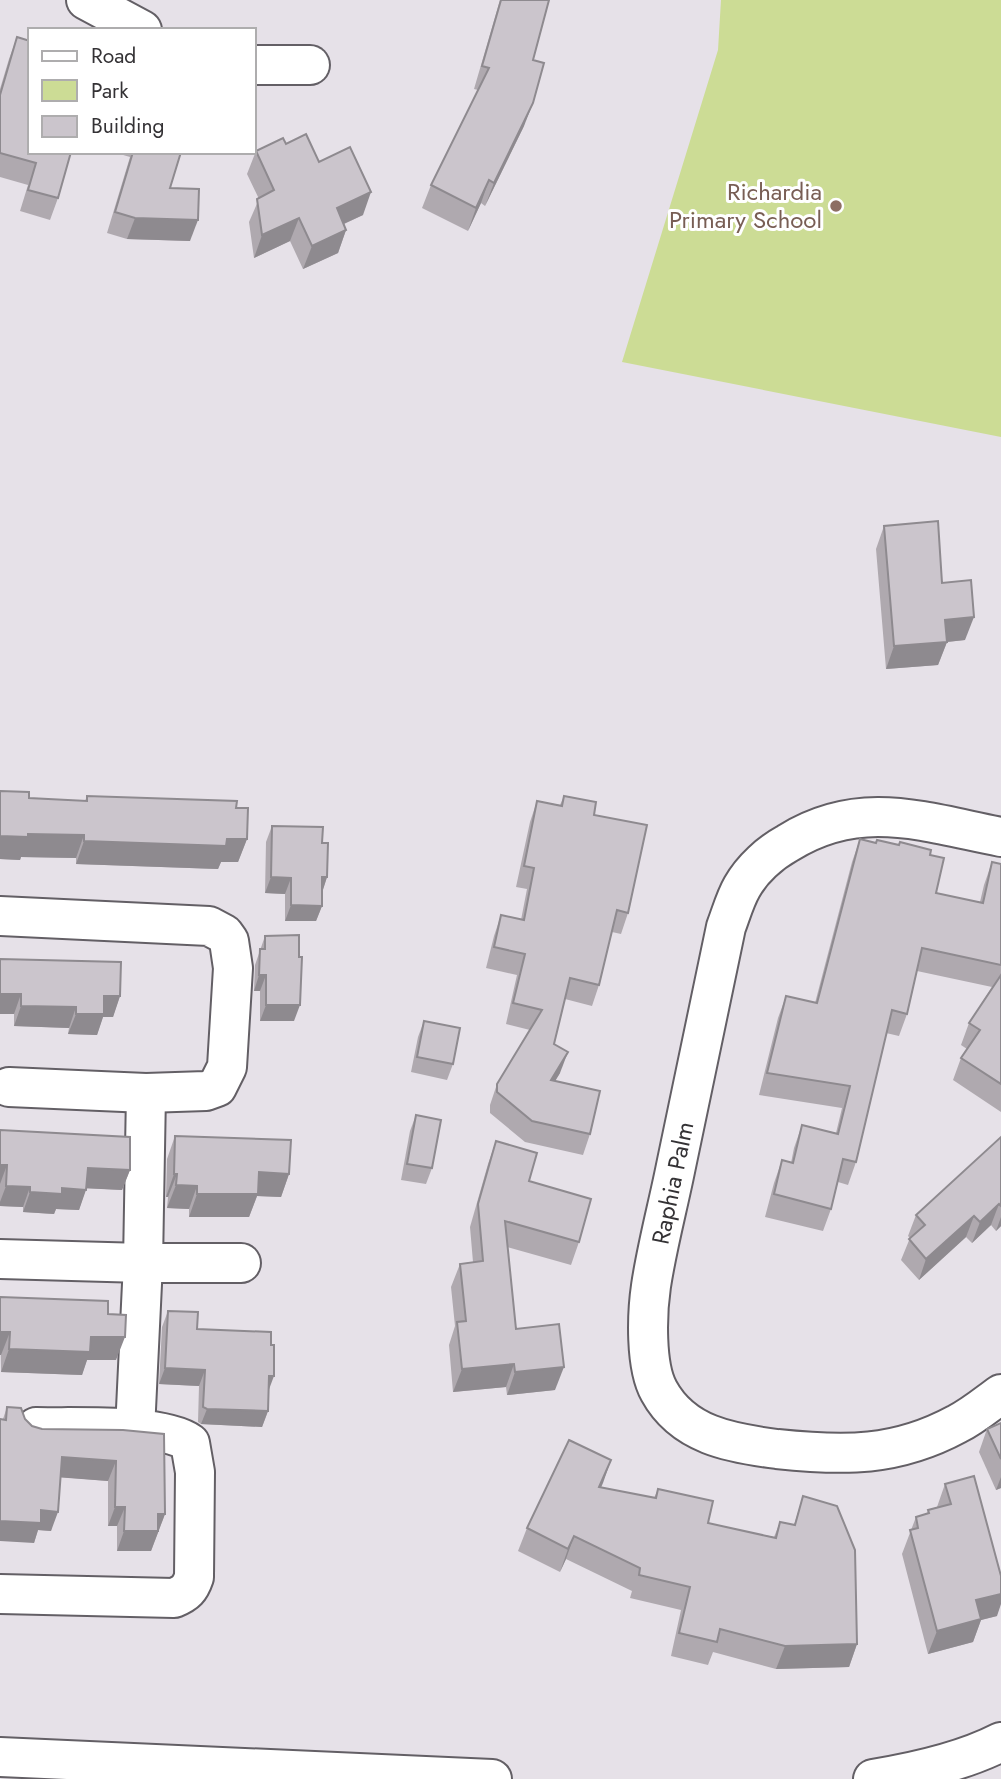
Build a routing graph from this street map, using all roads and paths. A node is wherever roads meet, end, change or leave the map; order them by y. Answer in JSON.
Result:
{"nodes":[{"id":1,"x":86,"y":0,"type":"edge"},
{"id":2,"x":138,"y":28,"type":"edge"},
{"id":3,"x":256,"y":65,"type":"edge"},
{"id":4,"x":310,"y":65,"type":"dead end"},
{"id":5,"x":1001,"y":837,"type":"edge"},
{"id":6,"x":0,"y":916,"type":"edge"},
{"id":7,"x":9,"y":1087,"type":"dead end"},
{"id":8,"x":146,"y":1093,"type":"junction"},
{"id":9,"x":0,"y":1259,"type":"edge"},
{"id":10,"x":143,"y":1263,"type":"junction"},
{"id":11,"x":241,"y":1263,"type":"dead end"},
{"id":12,"x":1001,"y":1394,"type":"edge"},
{"id":13,"x":36,"y":1427,"type":"edge"},
{"id":14,"x":135,"y":1430,"type":"junction"},
{"id":15,"x":0,"y":1594,"type":"edge"},
{"id":16,"x":0,"y":1757,"type":"edge"},
{"id":17,"x":993,"y":1757,"type":"edge"},
{"id":18,"x":206,"y":1773,"type":"edge"},
{"id":19,"x":492,"y":1779,"type":"edge"},
{"id":20,"x":873,"y":1779,"type":"edge"}],
"edges":[{"from":1,"to":2,"type":"street"},
{"from":3,"to":4,"type":"street"},
{"from":5,"to":12,"type":"street","name":"Raphia Palm"},
{"from":6,"to":8,"type":"street"},
{"from":7,"to":8,"type":"street"},
{"from":8,"to":10,"type":"street"},
{"from":9,"to":10,"type":"street"},
{"from":10,"to":11,"type":"street"},
{"from":10,"to":14,"type":"street"},
{"from":13,"to":14,"type":"street"},
{"from":14,"to":15,"type":"street"},
{"from":16,"to":18,"type":"street"},
{"from":17,"to":20,"type":"street"},
{"from":18,"to":19,"type":"street"}]}
